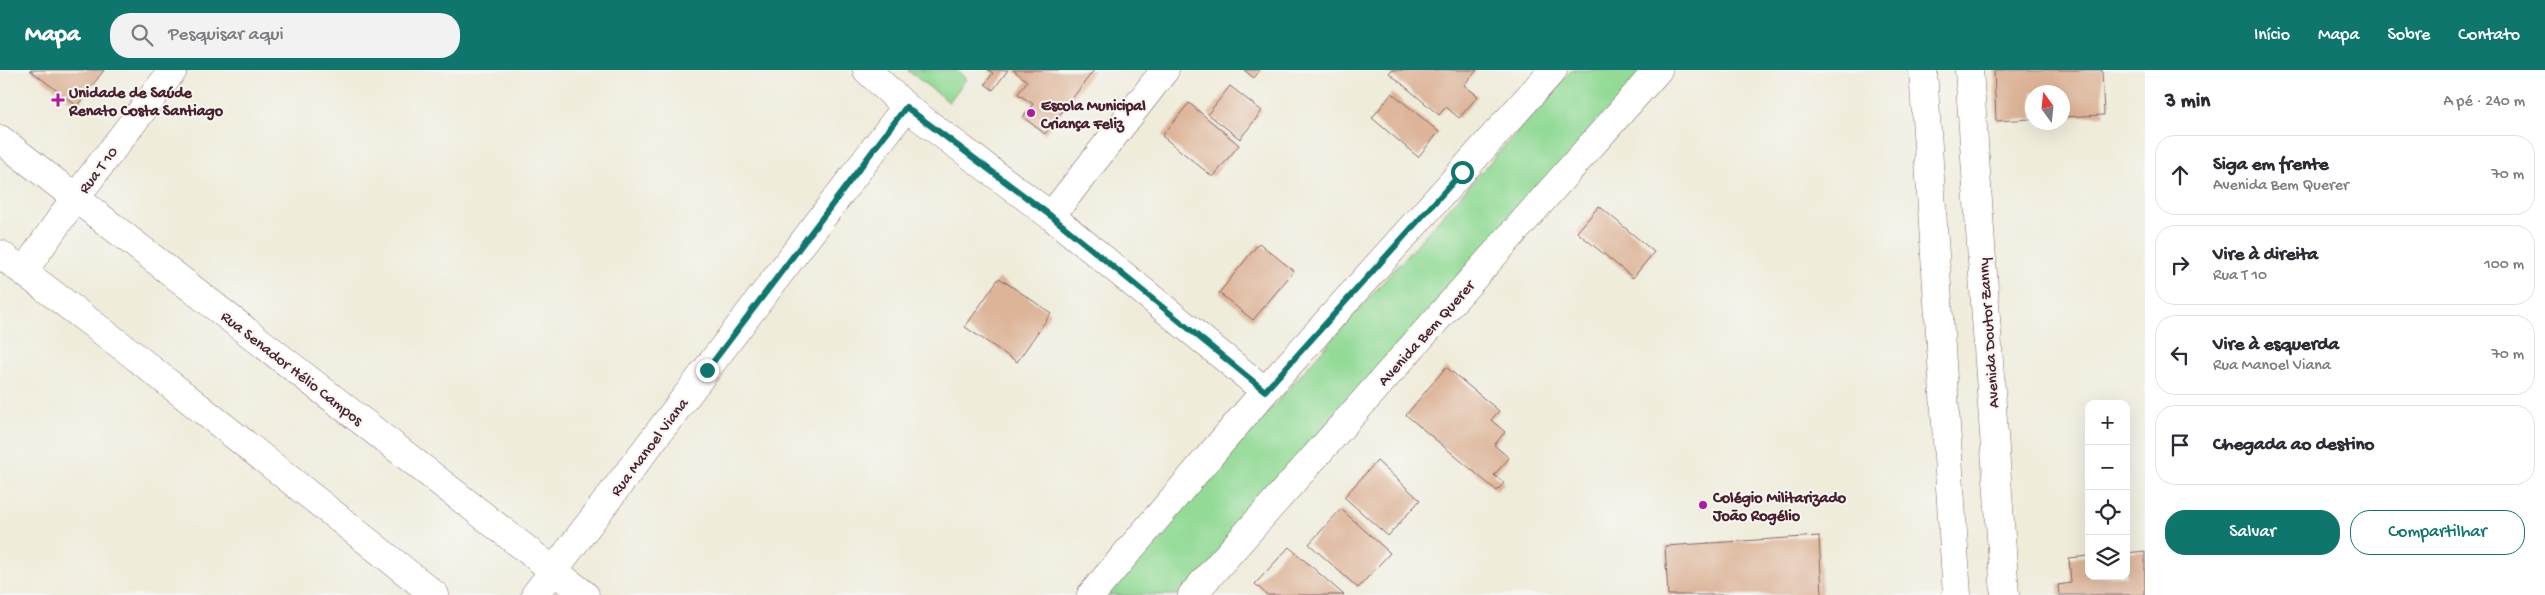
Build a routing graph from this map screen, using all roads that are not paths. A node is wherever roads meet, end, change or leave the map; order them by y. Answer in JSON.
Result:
{"nodes":[{"id":1,"x":173,"y":70,"type":"edge"},
{"id":2,"x":867,"y":70,"type":"edge"},
{"id":3,"x":1165,"y":70,"type":"edge"},
{"id":4,"x":1553,"y":70,"type":"edge"},
{"id":5,"x":1658,"y":70,"type":"edge"},
{"id":6,"x":1923,"y":70,"type":"edge"},
{"id":7,"x":1969,"y":70,"type":"edge"},
{"id":8,"x":906,"y":107,"type":"junction"},
{"id":9,"x":0,"y":139,"type":"edge"},
{"id":10,"x":75,"y":198,"type":"junction"},
{"id":11,"x":1051,"y":216,"type":"junction"},
{"id":12,"x":0,"y":254,"type":"edge"},
{"id":13,"x":24,"y":271,"type":"junction"},
{"id":14,"x":1265,"y":391,"type":"junction"},
{"id":15,"x":554,"y":570,"type":"junction"},
{"id":16,"x":435,"y":595,"type":"edge"},
{"id":17,"x":535,"y":595,"type":"edge"},
{"id":18,"x":585,"y":595,"type":"edge"},
{"id":19,"x":1091,"y":595,"type":"edge"},
{"id":20,"x":1192,"y":595,"type":"edge"},
{"id":21,"x":1957,"y":595,"type":"edge"},
{"id":22,"x":2005,"y":595,"type":"edge"}],
"edges":[{"from":1,"to":10,"type":"street","name":"Rua T 10"},
{"from":2,"to":8,"type":"street"},
{"from":3,"to":11,"type":"street"},
{"from":4,"to":14,"type":"street"},
{"from":5,"to":20,"type":"street","name":"Avenida Bem Querer"},
{"from":6,"to":21,"type":"street"},
{"from":7,"to":22,"type":"street","name":"Avenida Doutor Zanny"},
{"from":8,"to":11,"type":"street"},
{"from":8,"to":15,"type":"street","name":"Rua Manoel Viana"},
{"from":9,"to":10,"type":"street","name":"Rua Senador Hélio Campos"},
{"from":10,"to":13,"type":"street","name":"Rua T 10"},
{"from":10,"to":15,"type":"street","name":"Rua Senador Hélio Campos"},
{"from":11,"to":14,"type":"street"},
{"from":12,"to":13,"type":"street"},
{"from":13,"to":16,"type":"street"},
{"from":14,"to":19,"type":"street"},
{"from":15,"to":17,"type":"street","name":"Rua Manoel Viana"},
{"from":15,"to":18,"type":"street","name":"Rua Senador Hélio Campos"}]}
